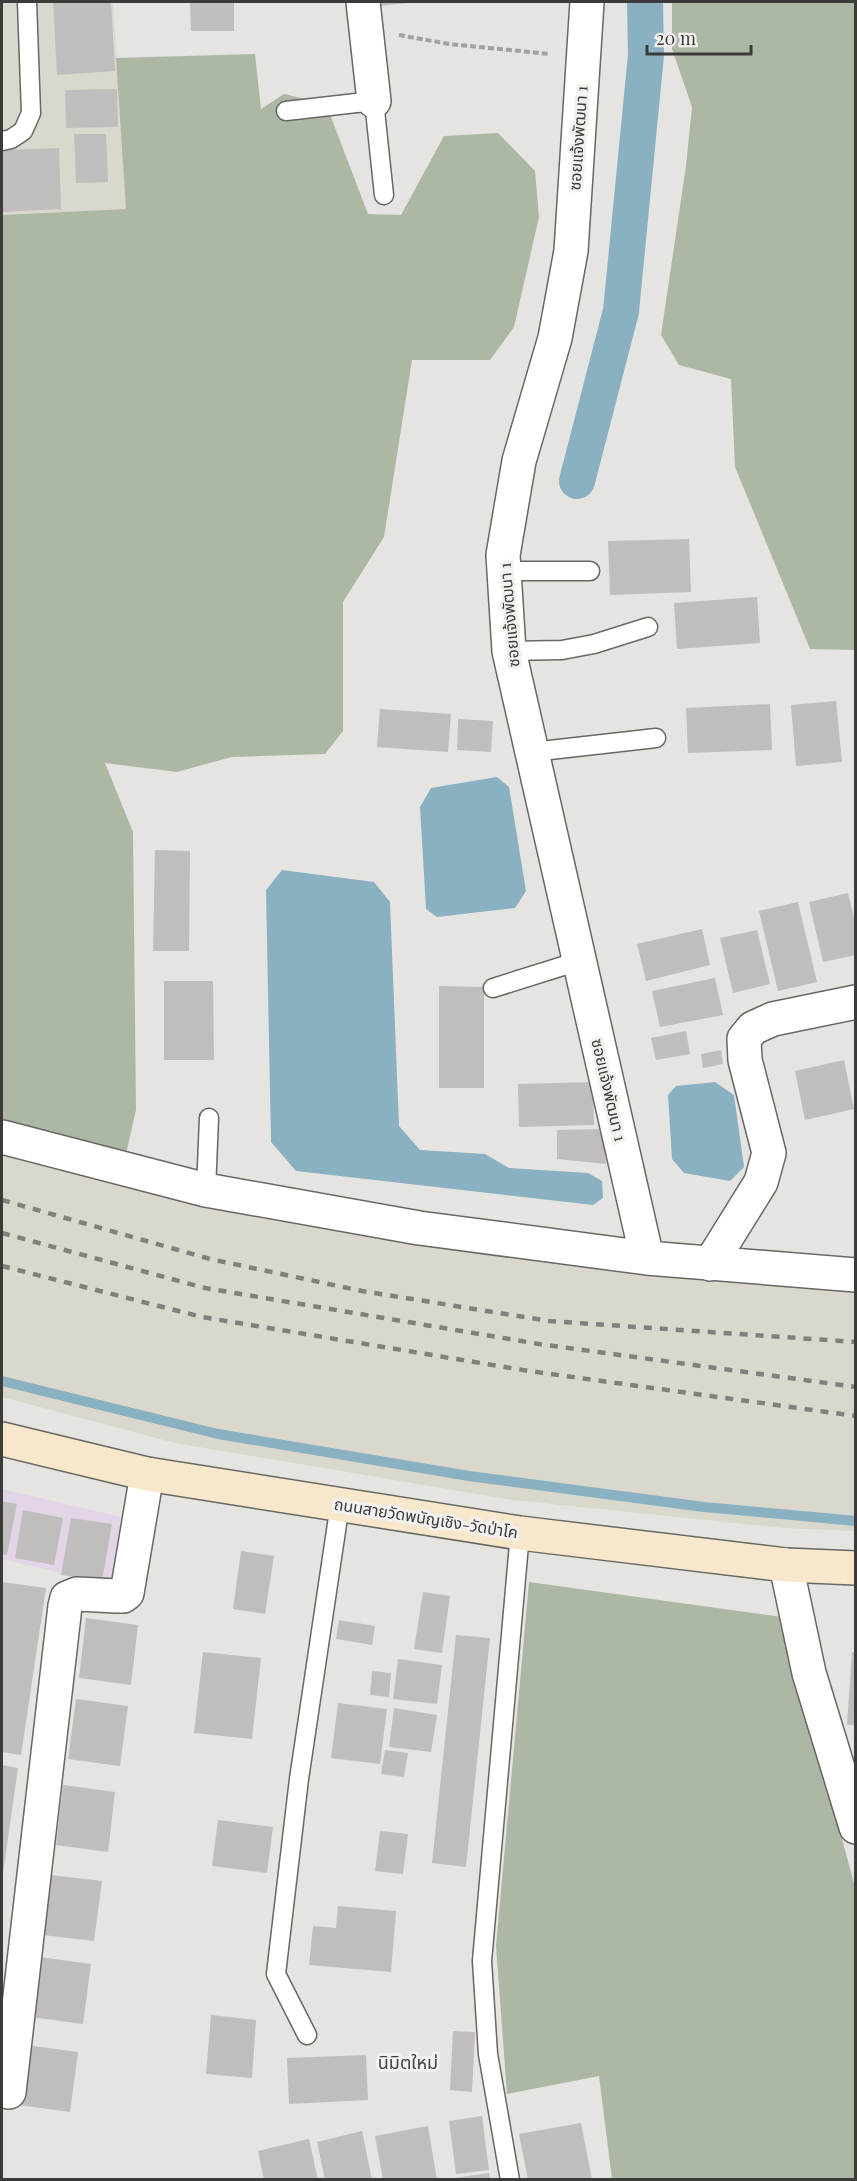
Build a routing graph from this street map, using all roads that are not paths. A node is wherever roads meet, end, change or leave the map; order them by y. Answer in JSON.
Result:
{"nodes":[{"id":1,"x":27,"y":2,"type":"edge"},
{"id":2,"x":587,"y":2,"type":"edge"},
{"id":3,"x":365,"y":15,"type":"edge"},
{"id":4,"x":374,"y":101,"type":"junction"},
{"id":5,"x":286,"y":111,"type":"dead end"},
{"id":6,"x":2,"y":141,"type":"edge"},
{"id":7,"x":384,"y":195,"type":"dead end"},
{"id":8,"x":504,"y":570,"type":"junction"},
{"id":9,"x":590,"y":571,"type":"dead end"},
{"id":10,"x":648,"y":627,"type":"dead end"},
{"id":11,"x":509,"y":651,"type":"junction"},
{"id":12,"x":656,"y":738,"type":"dead end"},
{"id":13,"x":532,"y":752,"type":"junction"},
{"id":14,"x":579,"y":961,"type":"junction"},
{"id":15,"x":493,"y":988,"type":"dead end"},
{"id":16,"x":855,"y":1002,"type":"edge"},
{"id":17,"x":209,"y":1118,"type":"dead end"},
{"id":18,"x":2,"y":1137,"type":"edge"},
{"id":19,"x":206,"y":1190,"type":"junction"},
{"id":20,"x":647,"y":1258,"type":"junction"},
{"id":21,"x":710,"y":1264,"type":"junction"},
{"id":22,"x":855,"y":1275,"type":"edge"},
{"id":23,"x":2,"y":1439,"type":"edge"},
{"id":24,"x":147,"y":1474,"type":"junction"},
{"id":25,"x":340,"y":1504,"type":"junction"},
{"id":26,"x":520,"y":1533,"type":"junction"},
{"id":27,"x":786,"y":1565,"type":"junction"},
{"id":28,"x":855,"y":1568,"type":"edge"},
{"id":29,"x":855,"y":1827,"type":"edge"},
{"id":30,"x":308,"y":2035,"type":"dead end"},
{"id":31,"x":9,"y":2092,"type":"dead end"},
{"id":32,"x":510,"y":2180,"type":"edge"}],
"edges":[{"from":1,"to":6,"type":"lane"},
{"from":2,"to":8,"type":"street","name":"ซอยแจ้งพัฒนา 1"},
{"from":3,"to":4,"type":"street"},
{"from":4,"to":5,"type":"lane"},
{"from":4,"to":7,"type":"lane"},
{"from":8,"to":9,"type":"lane"},
{"from":8,"to":11,"type":"street","name":"ซอยแจ้งพัฒนา 1"},
{"from":10,"to":11,"type":"lane"},
{"from":11,"to":13,"type":"street","name":"ซอยแจ้งพัฒนา 1"},
{"from":12,"to":13,"type":"lane"},
{"from":13,"to":14,"type":"street","name":"ซอยแจ้งพัฒนา 1"},
{"from":14,"to":15,"type":"lane"},
{"from":14,"to":20,"type":"street","name":"ซอยแจ้งพัฒนา 1"},
{"from":16,"to":21,"type":"street"},
{"from":17,"to":19,"type":"lane"},
{"from":18,"to":19,"type":"street"},
{"from":19,"to":20,"type":"street"},
{"from":20,"to":21,"type":"street"},
{"from":21,"to":22,"type":"street"},
{"from":23,"to":24,"type":"main road","name":"ถนนสายวัดพนัญเชิง-วัดป่าโค"},
{"from":24,"to":25,"type":"main road","name":"ถนนสายวัดพนัญเชิง-วัดป่าโค"},
{"from":24,"to":31,"type":"street"},
{"from":25,"to":26,"type":"main road","name":"ถนนสายวัดพนัญเชิง-วัดป่าโค"},
{"from":25,"to":30,"type":"lane"},
{"from":26,"to":27,"type":"main road","name":"ถนนสายวัดพนัญเชิง-วัดป่าโค"},
{"from":26,"to":32,"type":"lane"},
{"from":27,"to":28,"type":"main road","name":"ถนนสายวัดพนัญเชิง-วัดป่าโค"},
{"from":27,"to":29,"type":"street"}]}
